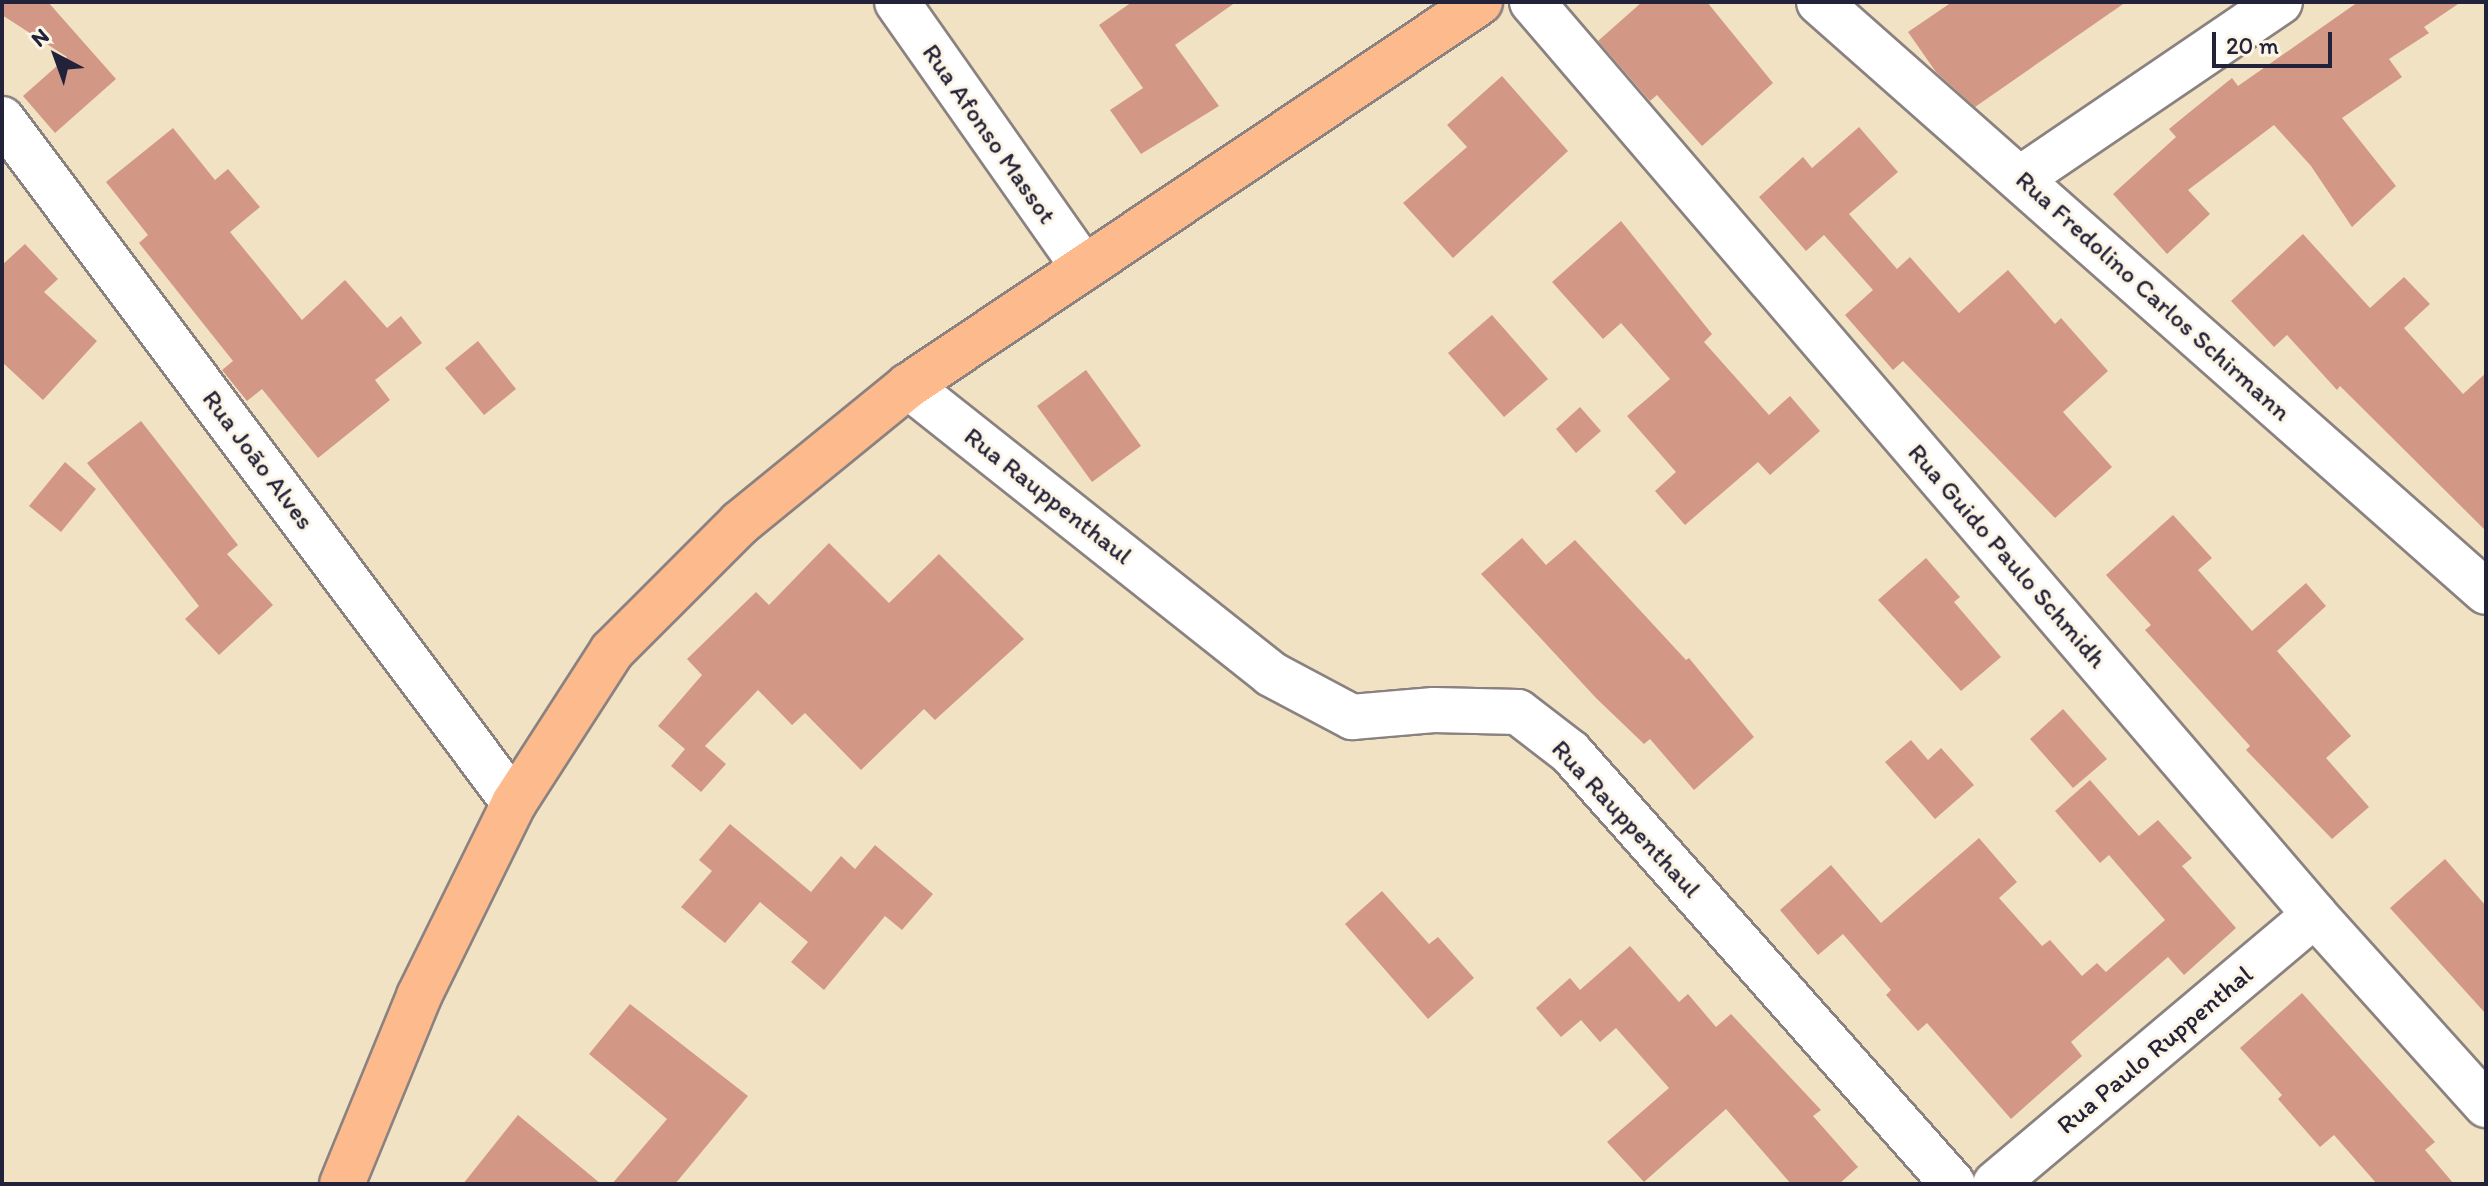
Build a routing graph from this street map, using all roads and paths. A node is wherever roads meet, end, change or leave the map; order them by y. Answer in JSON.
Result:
{"nodes":[{"id":1,"x":897,"y":2,"type":"edge"},
{"id":2,"x":1480,"y":2,"type":"edge"},
{"id":3,"x":1532,"y":2,"type":"edge"},
{"id":4,"x":1819,"y":2,"type":"edge"},
{"id":5,"x":2280,"y":2,"type":"edge"},
{"id":6,"x":2,"y":119,"type":"edge"},
{"id":7,"x":2021,"y":178,"type":"junction"},
{"id":8,"x":1082,"y":265,"type":"junction"},
{"id":9,"x":908,"y":386,"type":"junction"},
{"id":10,"x":2486,"y":592,"type":"edge"},
{"id":11,"x":514,"y":803,"type":"junction"},
{"id":12,"x":2315,"y":915,"type":"junction"},
{"id":13,"x":2486,"y":1105,"type":"edge"},
{"id":14,"x":342,"y":1184,"type":"edge"},
{"id":15,"x":1953,"y":1184,"type":"edge"},
{"id":16,"x":1995,"y":1184,"type":"edge"}],
"edges":[{"from":1,"to":8,"type":"street","name":"Rua Afonso Massot"},
{"from":2,"to":8,"type":"main road"},
{"from":3,"to":12,"type":"street","name":"Rua Guido Paulo Schmidh"},
{"from":4,"to":7,"type":"street","name":"Rua Fredolino Carlos Schirmann"},
{"from":5,"to":7,"type":"street"},
{"from":6,"to":11,"type":"street","name":"Rua João Alves"},
{"from":7,"to":10,"type":"street","name":"Rua Fredolino Carlos Schirmann"},
{"from":8,"to":9,"type":"main road"},
{"from":9,"to":11,"type":"main road"},
{"from":9,"to":15,"type":"street","name":"Rua Rauppenthaul"},
{"from":11,"to":14,"type":"main road"},
{"from":12,"to":13,"type":"street","name":"Rua Guido Paulo Schmidh"},
{"from":12,"to":16,"type":"street","name":"Rua Paulo Ruppenthal"}]}
